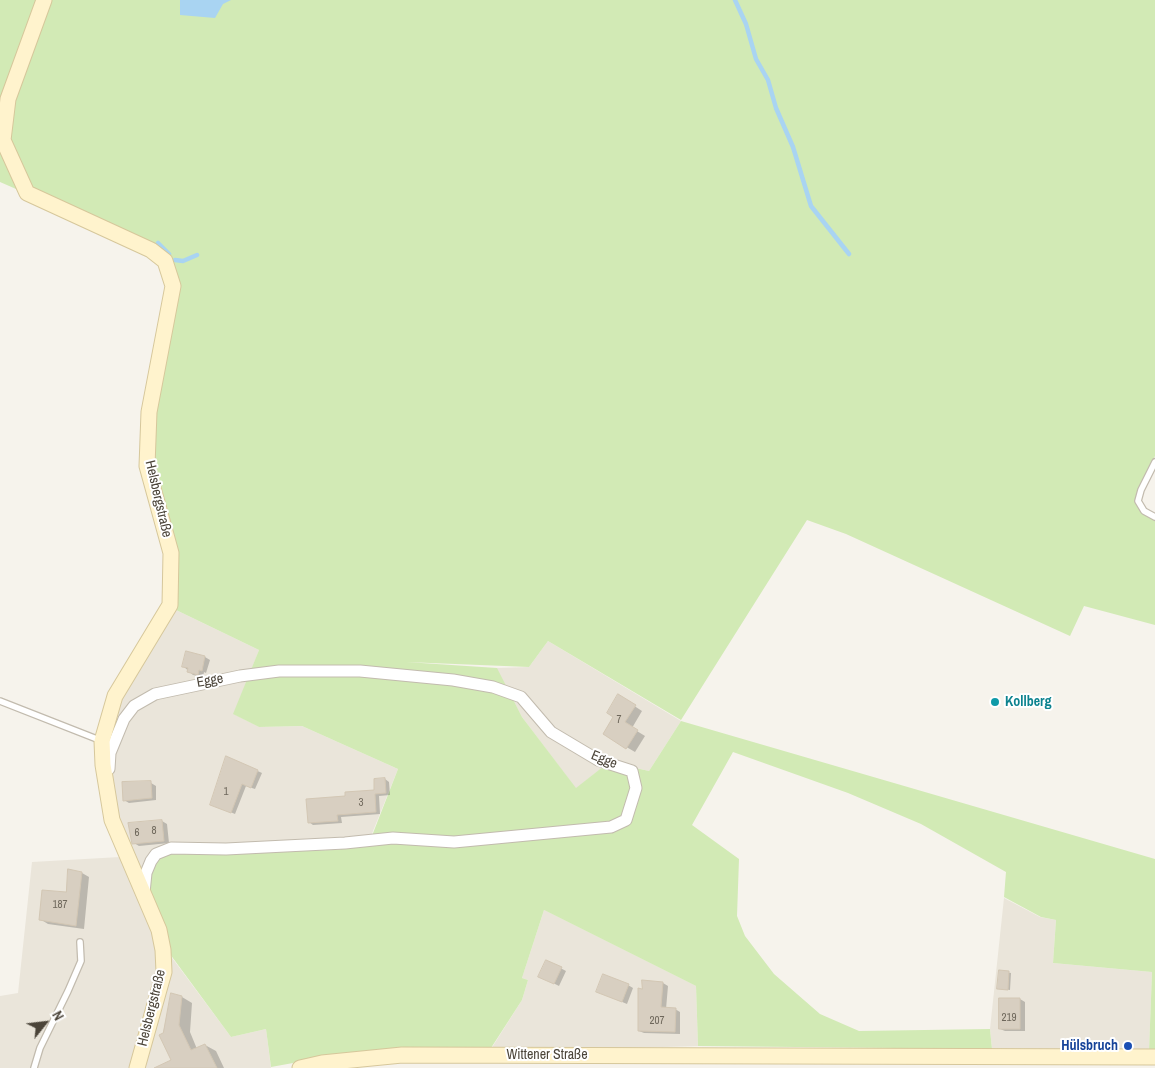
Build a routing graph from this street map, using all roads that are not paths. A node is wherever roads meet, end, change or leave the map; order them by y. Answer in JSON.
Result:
{"nodes":[{"id":1,"x":44,"y":0,"type":"edge"},
{"id":2,"x":1155,"y":462,"type":"edge"},
{"id":3,"x":1155,"y":517,"type":"edge"},
{"id":4,"x":0,"y":701,"type":"edge"},
{"id":5,"x":102,"y":741,"type":"junction"},
{"id":6,"x":107,"y":798,"type":"junction"},
{"id":7,"x":144,"y":896,"type":"junction"},
{"id":8,"x":80,"y":942,"type":"dead end"},
{"id":9,"x":1155,"y":1057,"type":"edge"},
{"id":10,"x":864,"y":1062,"type":"edge"},
{"id":11,"x":34,"y":1068,"type":"edge"},
{"id":12,"x":137,"y":1068,"type":"edge"},
{"id":13,"x":304,"y":1068,"type":"edge"}],
"edges":[{"from":1,"to":5,"type":"street","name":"Helsbergstraße"},
{"from":2,"to":3,"type":"lane"},
{"from":4,"to":5,"type":"lane"},
{"from":5,"to":6,"type":"street","name":"Helsbergstraße"},
{"from":6,"to":7,"type":"street","name":"Helsbergstraße"},
{"from":6,"to":7,"type":"street","name":"Egge"},
{"from":7,"to":12,"type":"street","name":"Helsbergstraße"},
{"from":8,"to":11,"type":"lane"},
{"from":9,"to":10,"type":"street","name":"Wittener Straße"},
{"from":10,"to":13,"type":"street","name":"Wittener Straße"}]}
